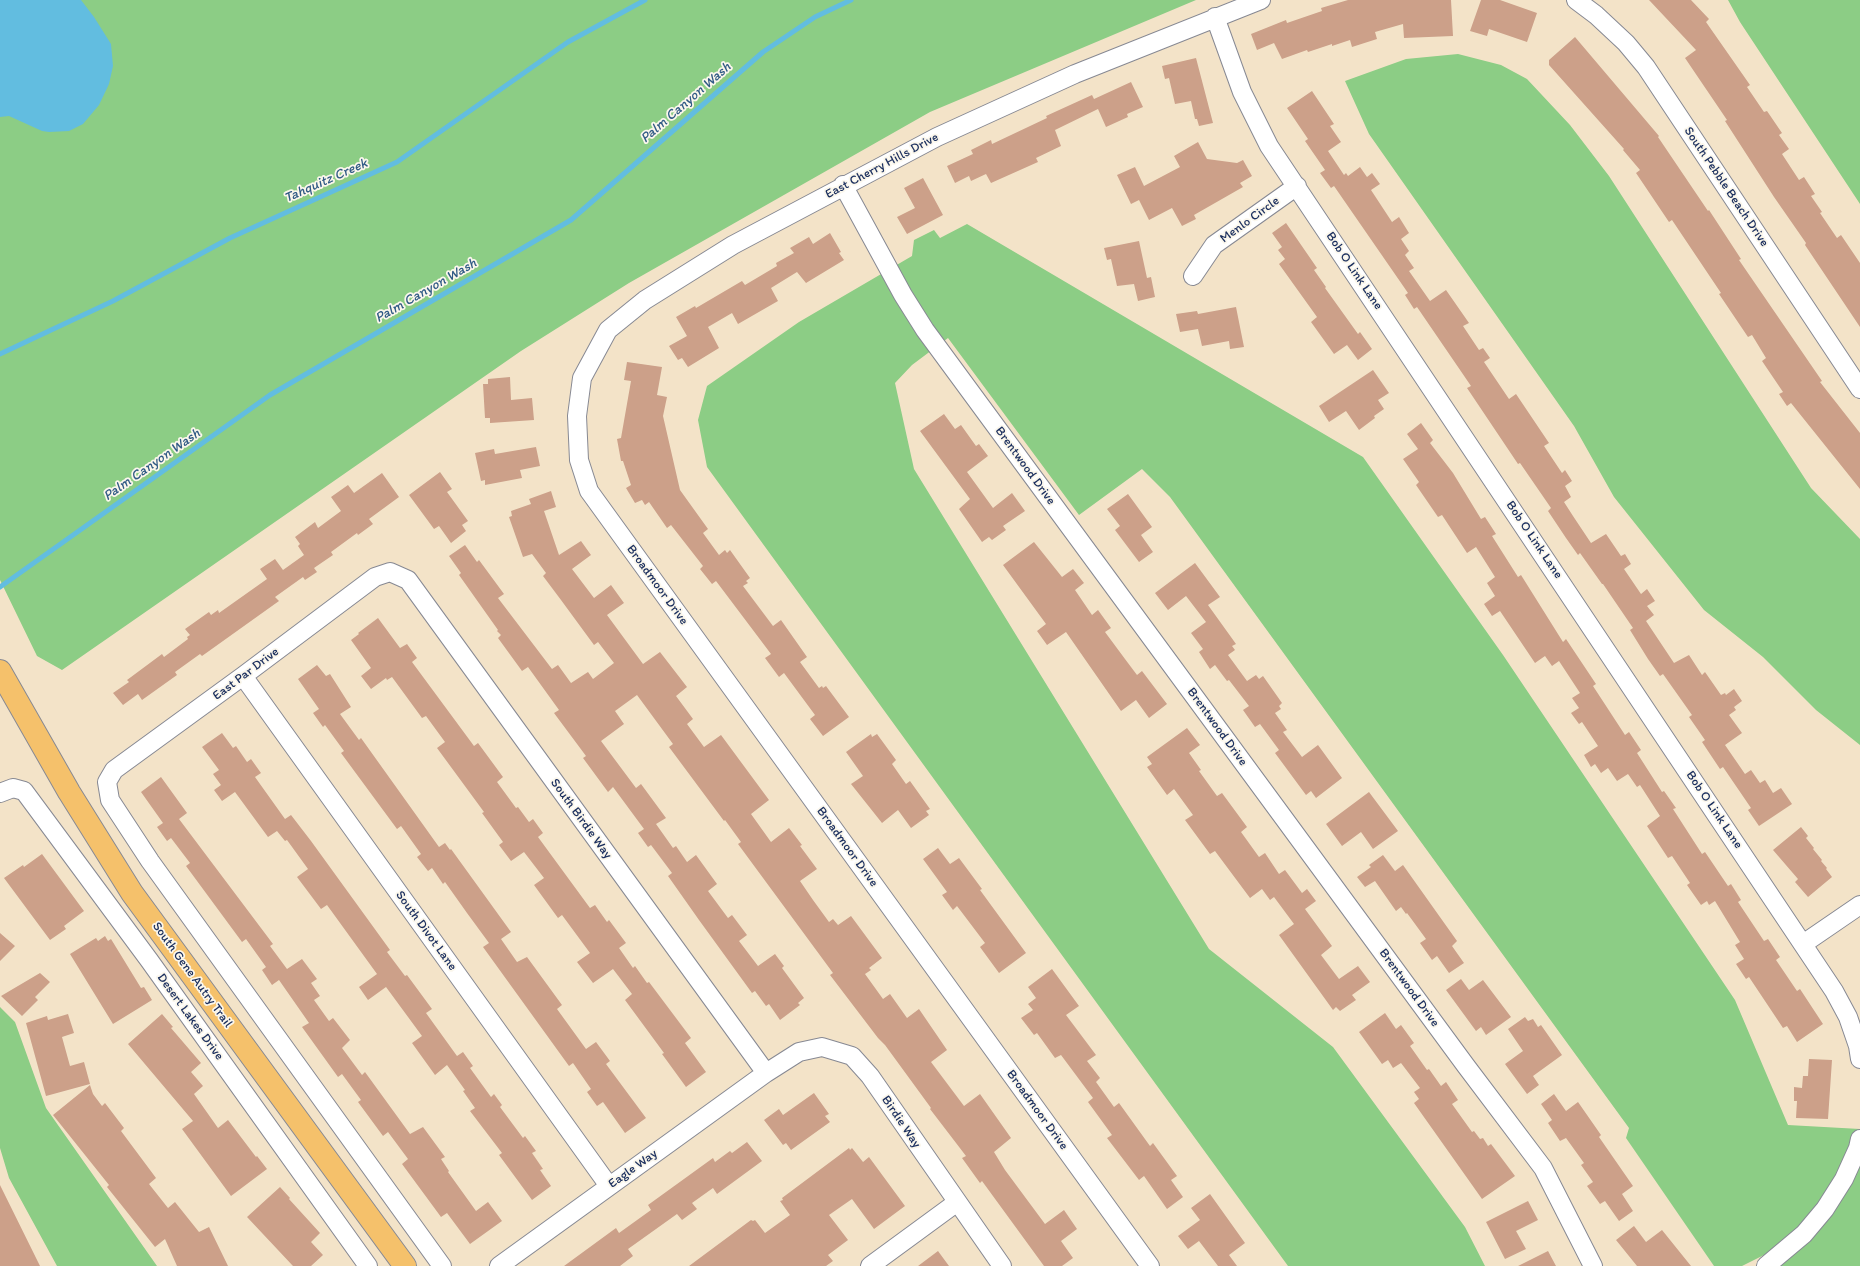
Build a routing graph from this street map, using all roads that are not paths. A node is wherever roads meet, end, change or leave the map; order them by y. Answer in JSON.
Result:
{"nodes":[{"id":1,"x":1261,"y":0,"type":"edge"},
{"id":2,"x":1576,"y":0,"type":"edge"},
{"id":3,"x":1215,"y":17,"type":"junction"},
{"id":4,"x":843,"y":185,"type":"junction"},
{"id":5,"x":1297,"y":186,"type":"junction"},
{"id":6,"x":1193,"y":276,"type":"dead end"},
{"id":7,"x":1860,"y":389,"type":"edge"},
{"id":8,"x":577,"y":416,"type":"joint"},
{"id":9,"x":390,"y":572,"type":"joint"},
{"id":10,"x":0,"y":671,"type":"edge"},
{"id":11,"x":243,"y":676,"type":"junction"},
{"id":12,"x":0,"y":793,"type":"edge"},
{"id":13,"x":1860,"y":905,"type":"edge"},
{"id":14,"x":1803,"y":944,"type":"junction"},
{"id":15,"x":1860,"y":1059,"type":"edge"},
{"id":16,"x":766,"y":1073,"type":"junction"},
{"id":17,"x":1860,"y":1139,"type":"edge"},
{"id":18,"x":609,"y":1186,"type":"junction"},
{"id":19,"x":956,"y":1203,"type":"junction"},
{"id":20,"x":368,"y":1266,"type":"edge"},
{"id":21,"x":405,"y":1266,"type":"edge"},
{"id":22,"x":442,"y":1266,"type":"edge"},
{"id":23,"x":499,"y":1266,"type":"edge"},
{"id":24,"x":870,"y":1266,"type":"edge"},
{"id":25,"x":1002,"y":1266,"type":"edge"},
{"id":26,"x":1150,"y":1266,"type":"edge"},
{"id":27,"x":1593,"y":1266,"type":"edge"},
{"id":28,"x":1766,"y":1266,"type":"edge"}],
"edges":[{"from":1,"to":3,"type":"street","name":"East Cherry Hills Drive"},
{"from":2,"to":7,"type":"street","name":"South Pebble Beach Drive"},
{"from":3,"to":4,"type":"street","name":"East Cherry Hills Drive"},
{"from":3,"to":5,"type":"street","name":"Bob O Link Lane"},
{"from":4,"to":8,"type":"street","name":"East Cherry Hills Drive"},
{"from":4,"to":27,"type":"street","name":"Brentwood Drive"},
{"from":5,"to":6,"type":"street","name":"Menlo Circle"},
{"from":5,"to":14,"type":"street","name":"Bob O Link Lane"},
{"from":8,"to":26,"type":"street","name":"Broadmoor Drive"},
{"from":9,"to":11,"type":"street","name":"East Par Drive"},
{"from":9,"to":16,"type":"street","name":"South Birdie Way"},
{"from":10,"to":21,"type":"main road","name":"South Gene Autry Trail"},
{"from":11,"to":18,"type":"street","name":"South Divot Lane"},
{"from":11,"to":22,"type":"street","name":"East Par Drive"},
{"from":12,"to":20,"type":"street","name":"Desert Lakes Drive"},
{"from":13,"to":14,"type":"street"},
{"from":14,"to":15,"type":"street","name":"Bob O Link Lane"},
{"from":16,"to":18,"type":"street","name":"Eagle Way"},
{"from":16,"to":19,"type":"street","name":"Birdie Way"},
{"from":17,"to":28,"type":"street"},
{"from":18,"to":23,"type":"street","name":"Eagle Way"},
{"from":19,"to":24,"type":"street"},
{"from":19,"to":25,"type":"street","name":"Birdie Way"}]}
